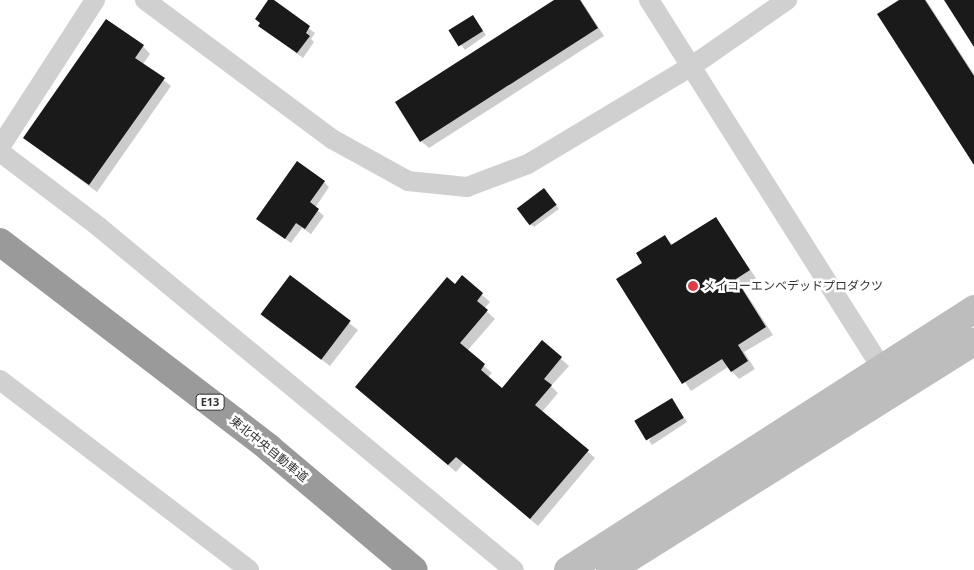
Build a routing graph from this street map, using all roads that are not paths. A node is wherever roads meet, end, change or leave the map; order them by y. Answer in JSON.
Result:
{"nodes":[{"id":1,"x":95,"y":0,"type":"edge"},
{"id":2,"x":145,"y":0,"type":"edge"},
{"id":3,"x":649,"y":0,"type":"edge"},
{"id":4,"x":787,"y":0,"type":"edge"},
{"id":5,"x":692,"y":66,"type":"junction"},
{"id":6,"x":0,"y":147,"type":"edge"},
{"id":7,"x":0,"y":152,"type":"edge"},
{"id":8,"x":0,"y":242,"type":"edge"},
{"id":9,"x":0,"y":262,"type":"edge"},
{"id":10,"x":971,"y":318,"type":"edge"},
{"id":11,"x":974,"y":342,"type":"edge"},
{"id":12,"x":0,"y":380,"type":"edge"},
{"id":13,"x":889,"y":380,"type":"junction"},
{"id":14,"x":249,"y":570,"type":"edge"},
{"id":15,"x":390,"y":570,"type":"edge"},
{"id":16,"x":414,"y":570,"type":"edge"},
{"id":17,"x":514,"y":570,"type":"edge"},
{"id":18,"x":568,"y":570,"type":"edge"},
{"id":19,"x":610,"y":570,"type":"edge"}],
"edges":[{"from":1,"to":6,"type":"street"},
{"from":2,"to":5,"type":"street"},
{"from":3,"to":5,"type":"street"},
{"from":4,"to":5,"type":"street"},
{"from":5,"to":13,"type":"street"},
{"from":7,"to":17,"type":"street"},
{"from":8,"to":16,"type":"highway","name":"東北中央自動車道","number":"E13"},
{"from":9,"to":15,"type":"highway","name":"東北中央自動車道","number":"E13"},
{"from":10,"to":13,"type":"street"},
{"from":11,"to":13,"type":"street"},
{"from":12,"to":14,"type":"street"},
{"from":13,"to":18,"type":"street"},
{"from":13,"to":19,"type":"street"}]}
